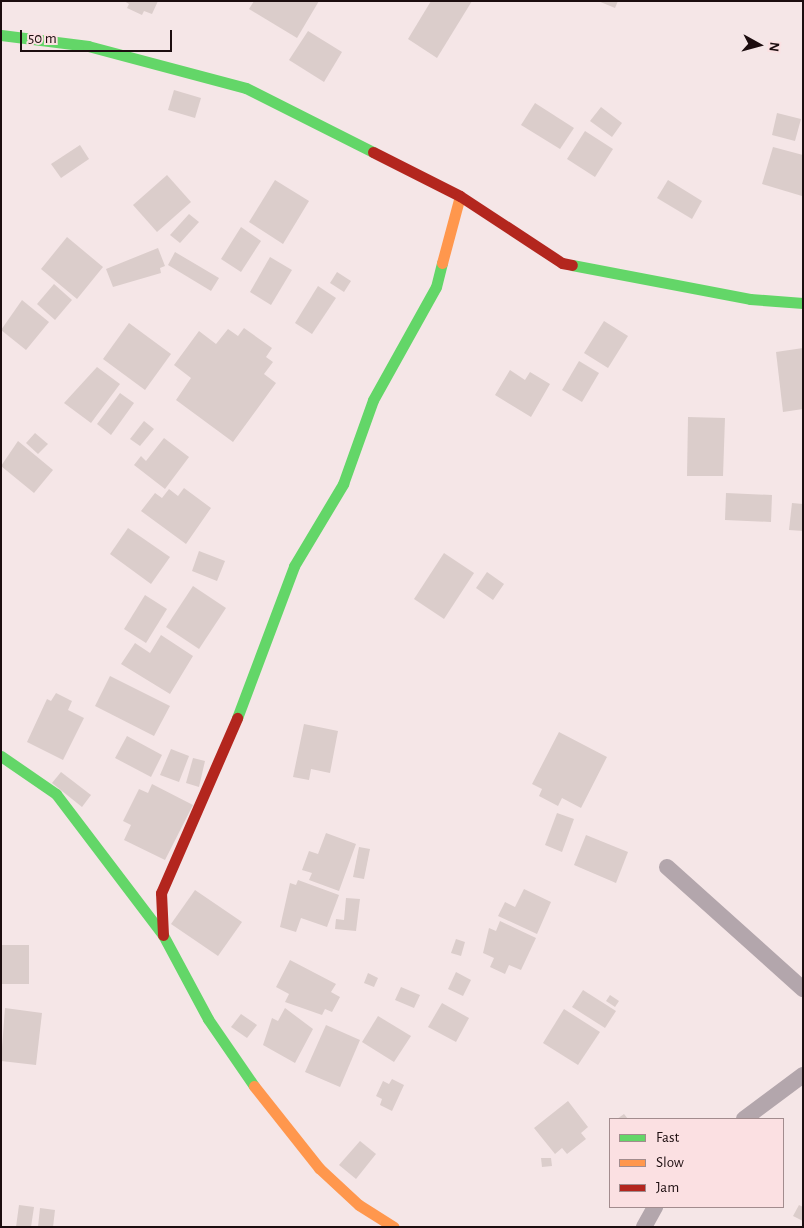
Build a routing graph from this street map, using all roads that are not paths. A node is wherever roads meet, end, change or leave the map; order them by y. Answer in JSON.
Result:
{"nodes":[{"id":1,"x":1,"y":35,"type":"edge"},
{"id":2,"x":460,"y":196,"type":"junction"},
{"id":3,"x":803,"y":303,"type":"edge"},
{"id":4,"x":1,"y":756,"type":"edge"},
{"id":5,"x":667,"y":868,"type":"dead end"},
{"id":6,"x":164,"y":934,"type":"junction"},
{"id":7,"x":803,"y":989,"type":"edge"},
{"id":8,"x":803,"y":1075,"type":"edge"},
{"id":9,"x":745,"y":1118,"type":"edge"},
{"id":10,"x":654,"y":1208,"type":"edge"},
{"id":11,"x":394,"y":1227,"type":"edge"},
{"id":12,"x":644,"y":1227,"type":"edge"}],
"edges":[{"from":1,"to":2,"type":"street"},
{"from":2,"to":3,"type":"street"},
{"from":2,"to":6,"type":"street"},
{"from":4,"to":6,"type":"street"},
{"from":5,"to":7,"type":"street"},
{"from":6,"to":11,"type":"street"},
{"from":8,"to":9,"type":"street"},
{"from":10,"to":12,"type":"street"}]}
